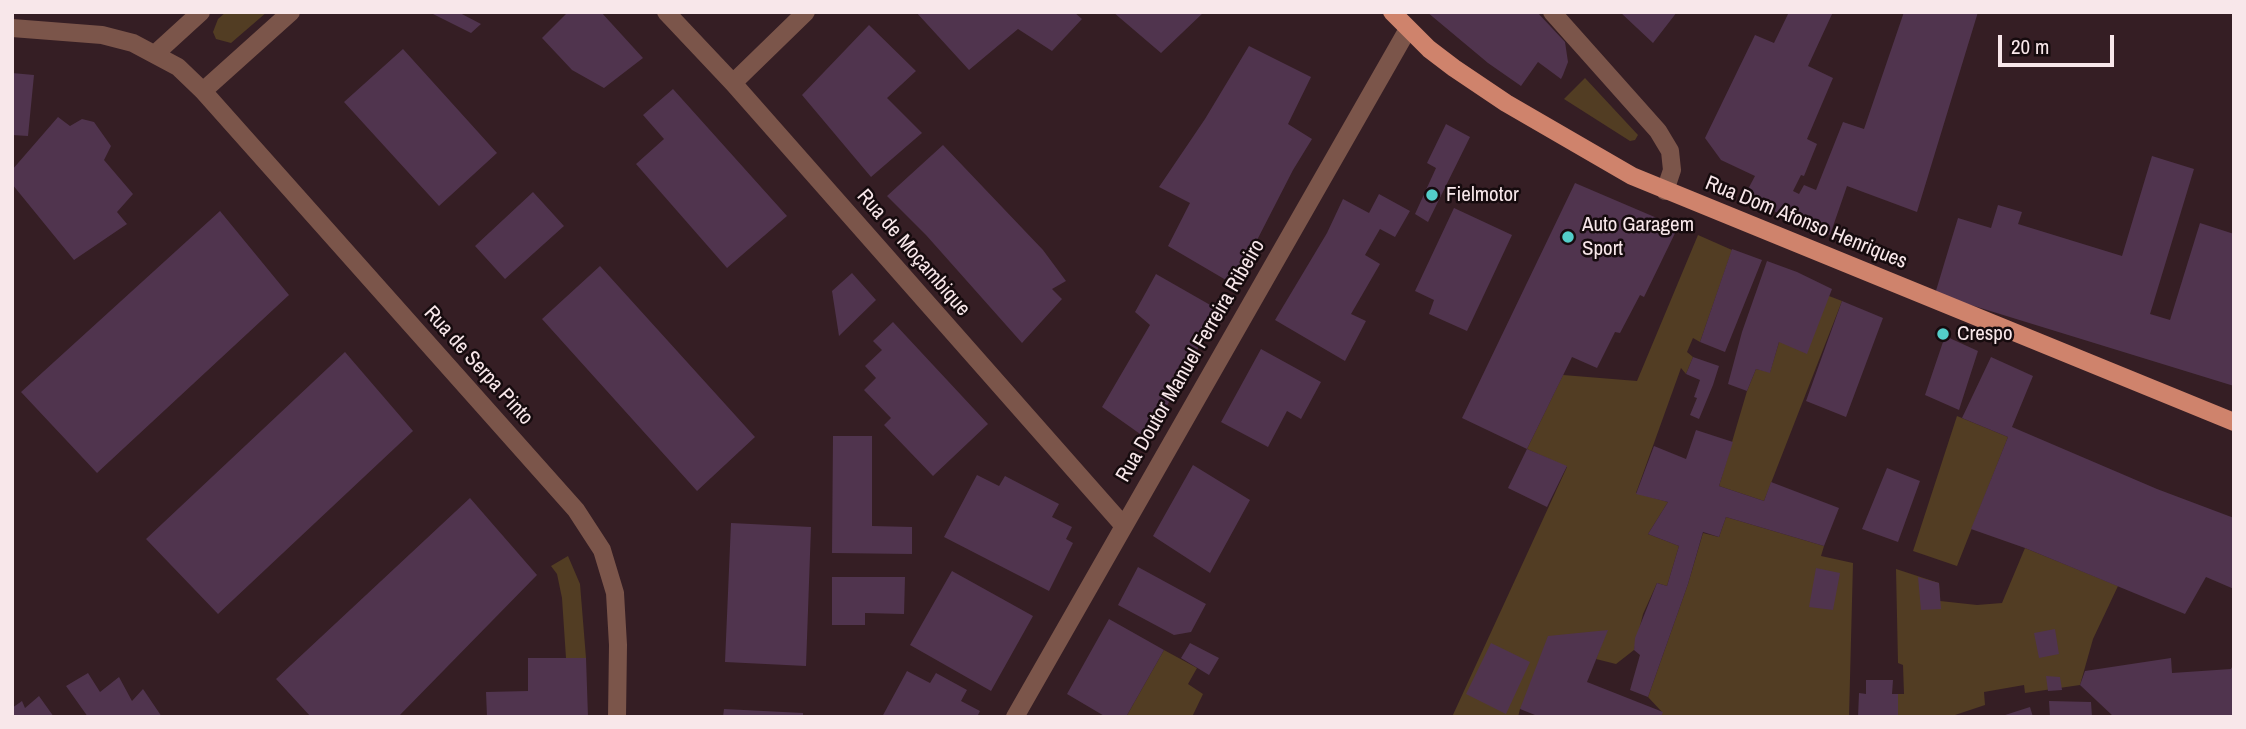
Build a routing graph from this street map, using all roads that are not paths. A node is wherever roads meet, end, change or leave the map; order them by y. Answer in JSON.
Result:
{"nodes":[{"id":1,"x":201,"y":12,"type":"edge"},
{"id":2,"x":291,"y":12,"type":"edge"},
{"id":3,"x":666,"y":12,"type":"edge"},
{"id":4,"x":806,"y":12,"type":"edge"},
{"id":5,"x":1392,"y":12,"type":"edge"},
{"id":6,"x":1552,"y":12,"type":"edge"},
{"id":7,"x":12,"y":28,"type":"edge"},
{"id":8,"x":1408,"y":29,"type":"junction"},
{"id":9,"x":155,"y":54,"type":"junction"},
{"id":10,"x":733,"y":83,"type":"junction"},
{"id":11,"x":204,"y":91,"type":"junction"},
{"id":12,"x":1665,"y":191,"type":"junction"},
{"id":13,"x":2234,"y":422,"type":"edge"},
{"id":14,"x":1123,"y":525,"type":"junction"},
{"id":15,"x":617,"y":717,"type":"edge"},
{"id":16,"x":1015,"y":717,"type":"edge"}],
"edges":[{"from":1,"to":9,"type":"street"},
{"from":2,"to":11,"type":"street"},
{"from":3,"to":10,"type":"street","name":"Rua de Moçambique"},
{"from":4,"to":10,"type":"street"},
{"from":5,"to":8,"type":"main road","name":"Rua Dom Afonso Henriques"},
{"from":6,"to":12,"type":"street"},
{"from":7,"to":9,"type":"street"},
{"from":8,"to":12,"type":"main road","name":"Rua Dom Afonso Henriques"},
{"from":8,"to":14,"type":"street","name":"Rua Doutor Manuel Ferreira Ribeiro"},
{"from":9,"to":11,"type":"street"},
{"from":10,"to":14,"type":"street","name":"Rua de Moçambique"},
{"from":11,"to":15,"type":"street","name":"Rua de Serpa Pinto"},
{"from":12,"to":13,"type":"main road","name":"Rua Dom Afonso Henriques"},
{"from":14,"to":16,"type":"street","name":"Rua Doutor Manuel Ferreira Ribeiro"}]}
